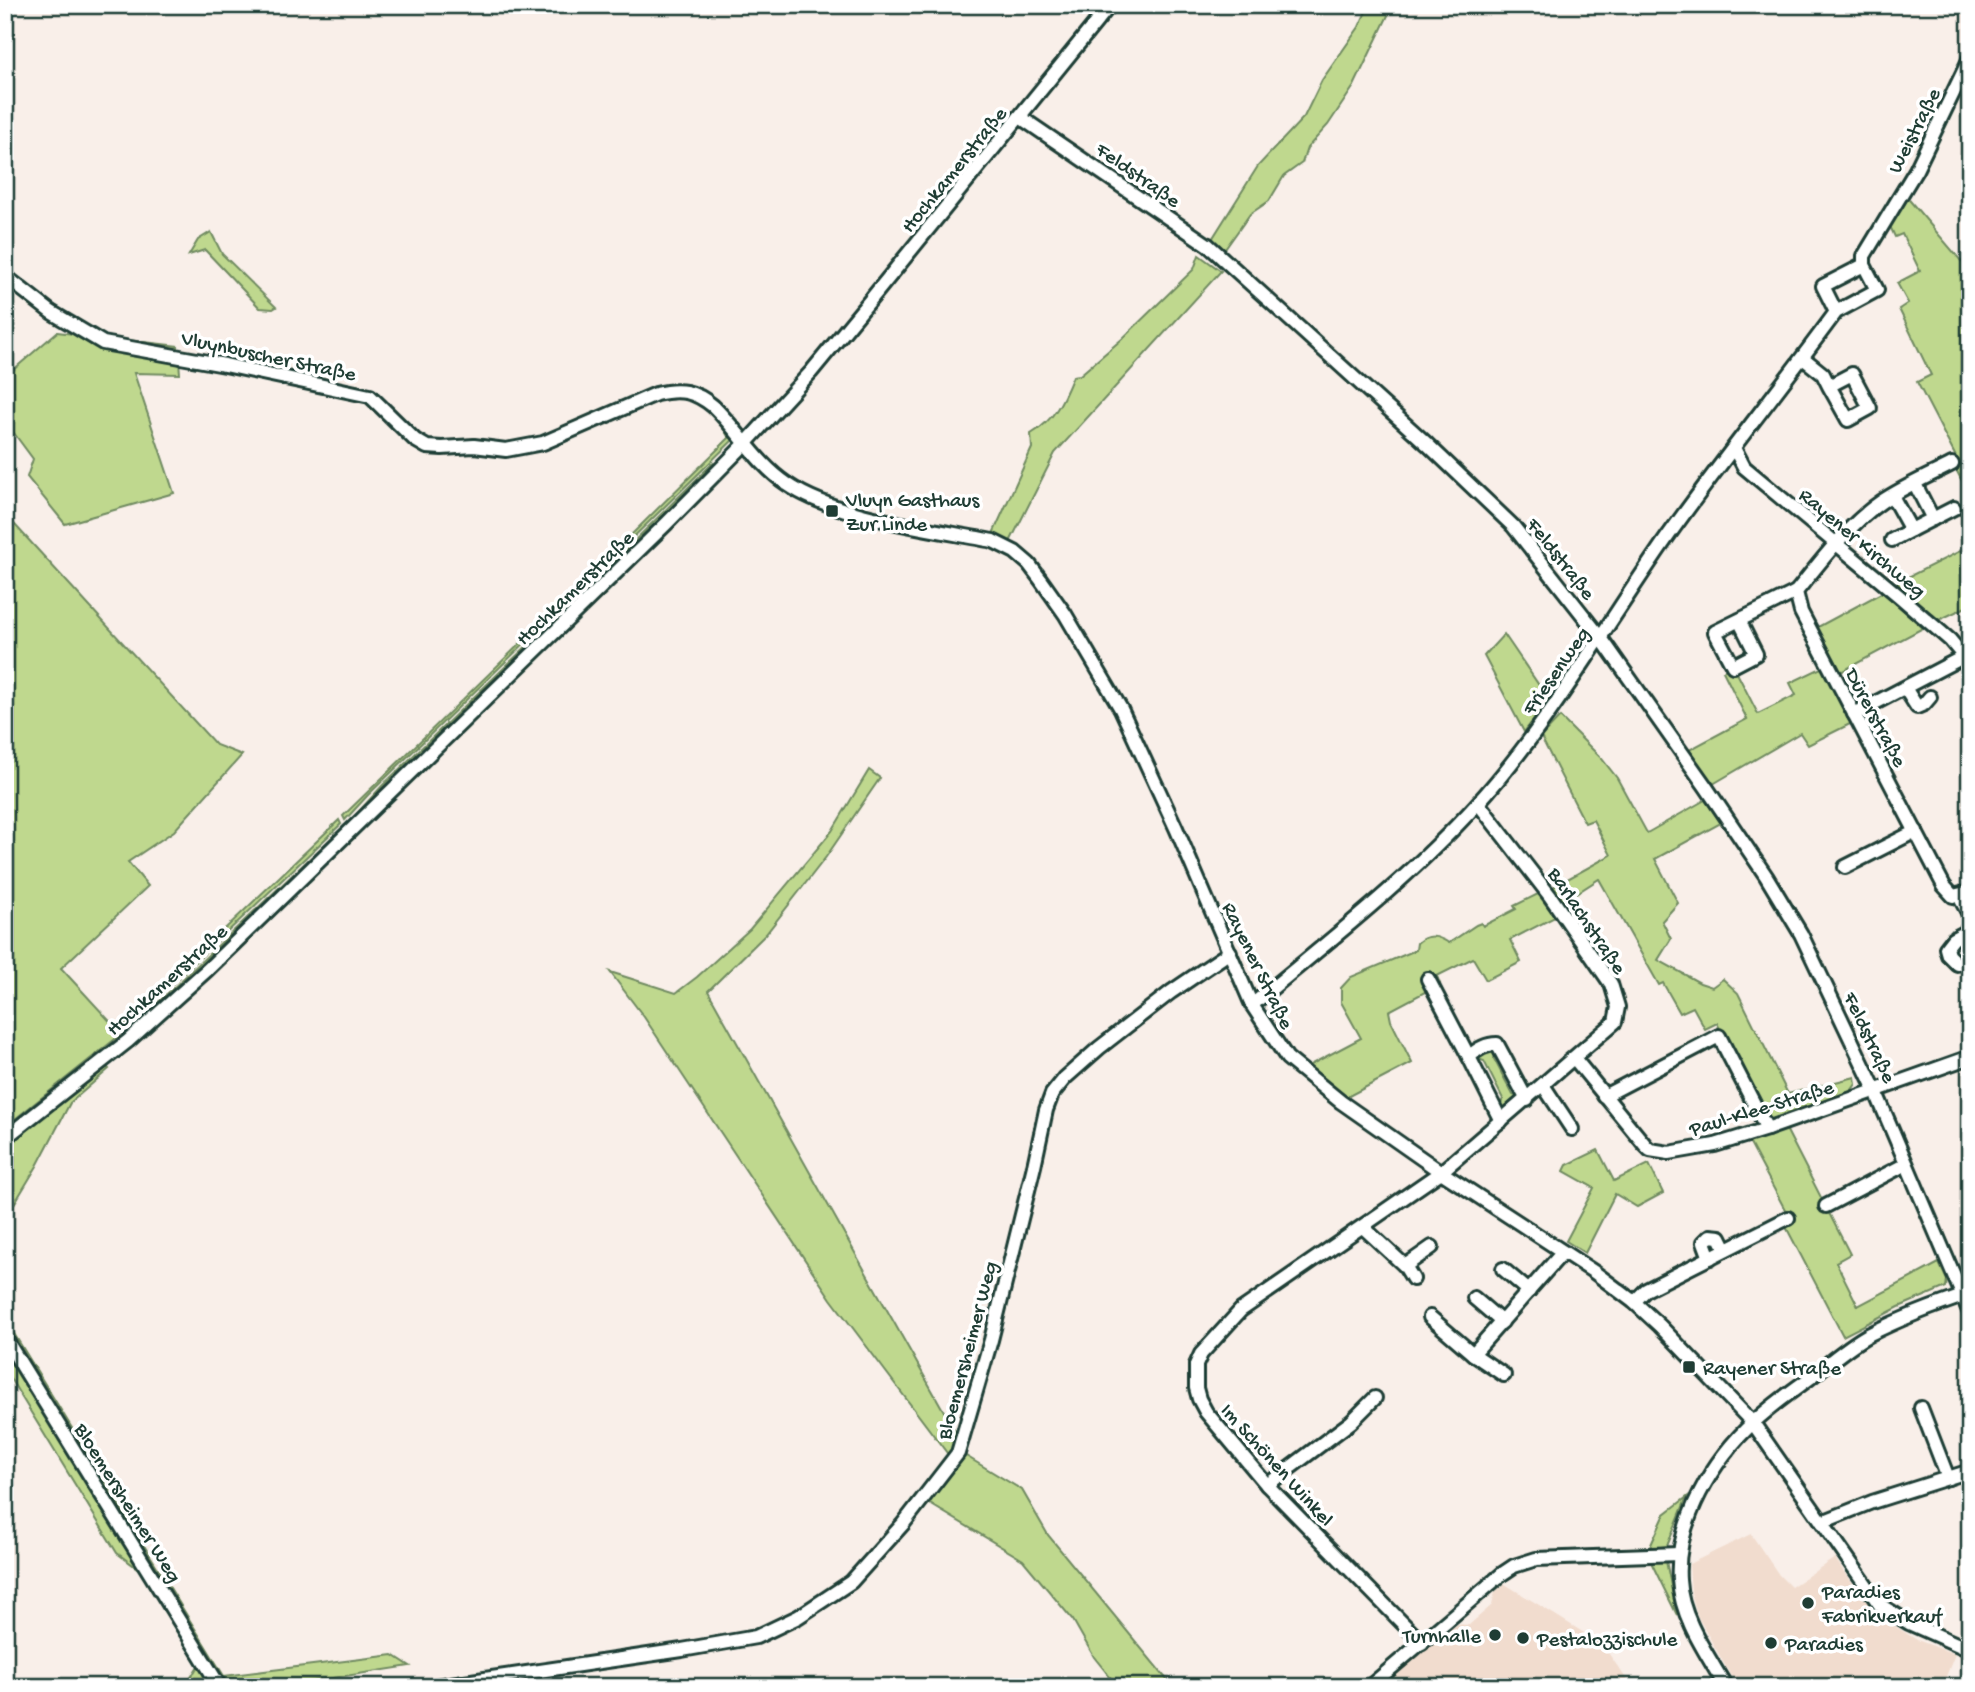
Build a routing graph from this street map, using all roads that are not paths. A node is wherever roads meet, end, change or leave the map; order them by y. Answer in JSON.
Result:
{"nodes":[{"id":1,"x":1110,"y":5,"type":"edge"},
{"id":2,"x":1970,"y":58,"type":"edge"},
{"id":3,"x":1020,"y":117,"type":"junction"},
{"id":4,"x":1864,"y":265,"type":"junction"},
{"id":5,"x":5,"y":276,"type":"edge"},
{"id":6,"x":1836,"y":312,"type":"junction"},
{"id":7,"x":1803,"y":358,"type":"junction"},
{"id":8,"x":1829,"y":386,"type":"dead end"},
{"id":9,"x":745,"y":444,"type":"junction"},
{"id":10,"x":1734,"y":448,"type":"junction"},
{"id":11,"x":1952,"y":464,"type":"dead end"},
{"id":12,"x":1915,"y":484,"type":"junction"},
{"id":13,"x":1892,"y":496,"type":"junction"},
{"id":14,"x":1954,"y":508,"type":"dead end"},
{"id":15,"x":1933,"y":519,"type":"junction"},
{"id":16,"x":1911,"y":530,"type":"junction"},
{"id":17,"x":1892,"y":540,"type":"dead end"},
{"id":18,"x":1837,"y":544,"type":"junction"},
{"id":19,"x":1796,"y":592,"type":"junction"},
{"id":20,"x":1739,"y":620,"type":"dead end"},
{"id":21,"x":1601,"y":639,"type":"junction"},
{"id":22,"x":1968,"y":660,"type":"edge"},
{"id":23,"x":1905,"y":688,"type":"junction"},
{"id":24,"x":1930,"y":697,"type":"dead end"},
{"id":25,"x":1854,"y":714,"type":"junction"},
{"id":26,"x":1478,"y":803,"type":"junction"},
{"id":27,"x":1916,"y":831,"type":"junction"},
{"id":28,"x":1845,"y":867,"type":"dead end"},
{"id":29,"x":1964,"y":894,"type":"edge"},
{"id":30,"x":1970,"y":916,"type":"edge"},
{"id":31,"x":1970,"y":930,"type":"edge"},
{"id":32,"x":1230,"y":952,"type":"junction"},
{"id":33,"x":1970,"y":960,"type":"edge"},
{"id":34,"x":1428,"y":979,"type":"dead end"},
{"id":35,"x":1252,"y":1005,"type":"junction"},
{"id":36,"x":1469,"y":1057,"type":"junction"},
{"id":37,"x":1970,"y":1057,"type":"edge"},
{"id":38,"x":1574,"y":1058,"type":"junction"},
{"id":39,"x":1543,"y":1086,"type":"junction"},
{"id":40,"x":1875,"y":1090,"type":"junction"},
{"id":41,"x":1604,"y":1096,"type":"junction"},
{"id":42,"x":1527,"y":1100,"type":"junction"},
{"id":43,"x":1501,"y":1121,"type":"junction"},
{"id":44,"x":1572,"y":1129,"type":"dead end"},
{"id":45,"x":1767,"y":1129,"type":"junction"},
{"id":46,"x":5,"y":1138,"type":"edge"},
{"id":47,"x":1906,"y":1164,"type":"junction"},
{"id":48,"x":1441,"y":1172,"type":"junction"},
{"id":49,"x":1826,"y":1206,"type":"dead end"},
{"id":50,"x":1788,"y":1218,"type":"dead end"},
{"id":51,"x":1363,"y":1227,"type":"junction"},
{"id":52,"x":1432,"y":1247,"type":"dead end"},
{"id":53,"x":1726,"y":1250,"type":"junction"},
{"id":54,"x":1563,"y":1252,"type":"junction"},
{"id":55,"x":1710,"y":1258,"type":"junction"},
{"id":56,"x":1405,"y":1266,"type":"junction"},
{"id":57,"x":1503,"y":1269,"type":"dead end"},
{"id":58,"x":1413,"y":1279,"type":"dead end"},
{"id":59,"x":1529,"y":1291,"type":"junction"},
{"id":60,"x":1966,"y":1295,"type":"edge"},
{"id":61,"x":1474,"y":1298,"type":"dead end"},
{"id":62,"x":1634,"y":1302,"type":"junction"},
{"id":63,"x":1970,"y":1313,"type":"edge"},
{"id":64,"x":1430,"y":1317,"type":"dead end"},
{"id":65,"x":1502,"y":1322,"type":"junction"},
{"id":66,"x":5,"y":1338,"type":"edge"},
{"id":67,"x":1473,"y":1354,"type":"junction"},
{"id":68,"x":1504,"y":1375,"type":"dead end"},
{"id":69,"x":1375,"y":1398,"type":"dead end"},
{"id":70,"x":1921,"y":1408,"type":"dead end"},
{"id":71,"x":1752,"y":1423,"type":"junction"},
{"id":72,"x":1970,"y":1471,"type":"edge"},
{"id":73,"x":1948,"y":1478,"type":"junction"},
{"id":74,"x":1267,"y":1485,"type":"junction"},
{"id":75,"x":1822,"y":1522,"type":"junction"},
{"id":76,"x":1679,"y":1554,"type":"junction"},
{"id":77,"x":1422,"y":1643,"type":"junction"},
{"id":78,"x":1970,"y":1650,"type":"edge"},
{"id":79,"x":220,"y":1687,"type":"edge"},
{"id":80,"x":430,"y":1687,"type":"edge"},
{"id":81,"x":1369,"y":1687,"type":"edge"},
{"id":82,"x":1726,"y":1687,"type":"edge"}],
"edges":[{"from":1,"to":3,"type":"street","name":"Hochkamerstraße"},
{"from":2,"to":4,"type":"street","name":"Weistraße"},
{"from":3,"to":9,"type":"street","name":"Hochkamerstraße"},
{"from":3,"to":21,"type":"street","name":"Feldstraße"},
{"from":4,"to":6,"type":"street","name":"Friesenweg"},
{"from":4,"to":6,"type":"street"},
{"from":5,"to":9,"type":"street","name":"Vluynbuscher Straße"},
{"from":6,"to":7,"type":"street","name":"Friesenweg"},
{"from":7,"to":8,"type":"street"},
{"from":7,"to":10,"type":"street","name":"Friesenweg"},
{"from":9,"to":32,"type":"street","name":"Rayener Straße"},
{"from":9,"to":46,"type":"street","name":"Hochkamerstraße"},
{"from":10,"to":18,"type":"street","name":"Rayener Kirchweg"},
{"from":10,"to":21,"type":"street","name":"Friesenweg"},
{"from":11,"to":12,"type":"street"},
{"from":12,"to":13,"type":"street"},
{"from":12,"to":15,"type":"street"},
{"from":13,"to":16,"type":"street"},
{"from":13,"to":18,"type":"street"},
{"from":14,"to":15,"type":"street"},
{"from":15,"to":16,"type":"street"},
{"from":16,"to":17,"type":"street"},
{"from":18,"to":19,"type":"street"},
{"from":18,"to":22,"type":"street","name":"Rayener Kirchweg"},
{"from":19,"to":20,"type":"street"},
{"from":19,"to":25,"type":"street","name":"Dürerstraße"},
{"from":21,"to":26,"type":"street","name":"Friesenweg"},
{"from":21,"to":40,"type":"street","name":"Feldstraße"},
{"from":22,"to":23,"type":"street"},
{"from":23,"to":24,"type":"street"},
{"from":23,"to":25,"type":"street"},
{"from":25,"to":27,"type":"street","name":"Dürerstraße"},
{"from":26,"to":35,"type":"street","name":"Friesenweg"},
{"from":26,"to":38,"type":"street","name":"Barlachstraße"},
{"from":27,"to":28,"type":"street"},
{"from":27,"to":29,"type":"street","name":"Dürerstraße"},
{"from":29,"to":30,"type":"street","name":"Dürerstraße"},
{"from":31,"to":33,"type":"street"},
{"from":32,"to":35,"type":"street","name":"Rayener Straße"},
{"from":32,"to":80,"type":"street","name":"Bloemersheimer Weg"},
{"from":34,"to":36,"type":"street"},
{"from":35,"to":48,"type":"street","name":"Rayener Straße"},
{"from":36,"to":42,"type":"street"},
{"from":36,"to":43,"type":"street"},
{"from":37,"to":40,"type":"street","name":"Paul-Klee-Straße"},
{"from":38,"to":39,"type":"street","name":"Barlachstraße"},
{"from":38,"to":41,"type":"street","name":"Paul-Klee-Straße"},
{"from":39,"to":42,"type":"street","name":"Barlachstraße"},
{"from":39,"to":44,"type":"street"},
{"from":40,"to":45,"type":"street","name":"Paul-Klee-Straße"},
{"from":40,"to":47,"type":"street","name":"Feldstraße"},
{"from":41,"to":45,"type":"street","name":"Paul-Klee-Straße"},
{"from":41,"to":45,"type":"street"},
{"from":42,"to":43,"type":"street","name":"Barlachstraße"},
{"from":43,"to":48,"type":"street","name":"Barlachstraße"},
{"from":47,"to":49,"type":"street"},
{"from":47,"to":60,"type":"street","name":"Feldstraße"},
{"from":48,"to":51,"type":"street","name":"Im Schönen Winkel"},
{"from":48,"to":54,"type":"street","name":"Rayener Straße"},
{"from":50,"to":53,"type":"street"},
{"from":51,"to":56,"type":"street"},
{"from":51,"to":74,"type":"street","name":"Im Schönen Winkel"},
{"from":52,"to":56,"type":"street"},
{"from":53,"to":55,"type":"street"},
{"from":53,"to":55,"type":"street"},
{"from":54,"to":59,"type":"street"},
{"from":54,"to":62,"type":"street","name":"Rayener Straße"},
{"from":55,"to":62,"type":"street"},
{"from":56,"to":58,"type":"street"},
{"from":57,"to":59,"type":"street"},
{"from":59,"to":65,"type":"street"},
{"from":60,"to":63,"type":"street","name":"Feldstraße"},
{"from":60,"to":71,"type":"street"},
{"from":61,"to":65,"type":"street"},
{"from":62,"to":71,"type":"street","name":"Rayener Straße"},
{"from":64,"to":67,"type":"street"},
{"from":65,"to":67,"type":"street"},
{"from":66,"to":79,"type":"street","name":"Bloemersheimer Weg"},
{"from":67,"to":68,"type":"street"},
{"from":69,"to":74,"type":"street"},
{"from":70,"to":73,"type":"street"},
{"from":71,"to":75,"type":"street","name":"Rayener Straße"},
{"from":71,"to":76,"type":"street"},
{"from":72,"to":73,"type":"street"},
{"from":73,"to":75,"type":"street"},
{"from":74,"to":77,"type":"street","name":"Im Schönen Winkel"},
{"from":75,"to":78,"type":"street","name":"Rayener Straße"},
{"from":76,"to":77,"type":"street"},
{"from":76,"to":82,"type":"street"},
{"from":77,"to":81,"type":"street"}]}
